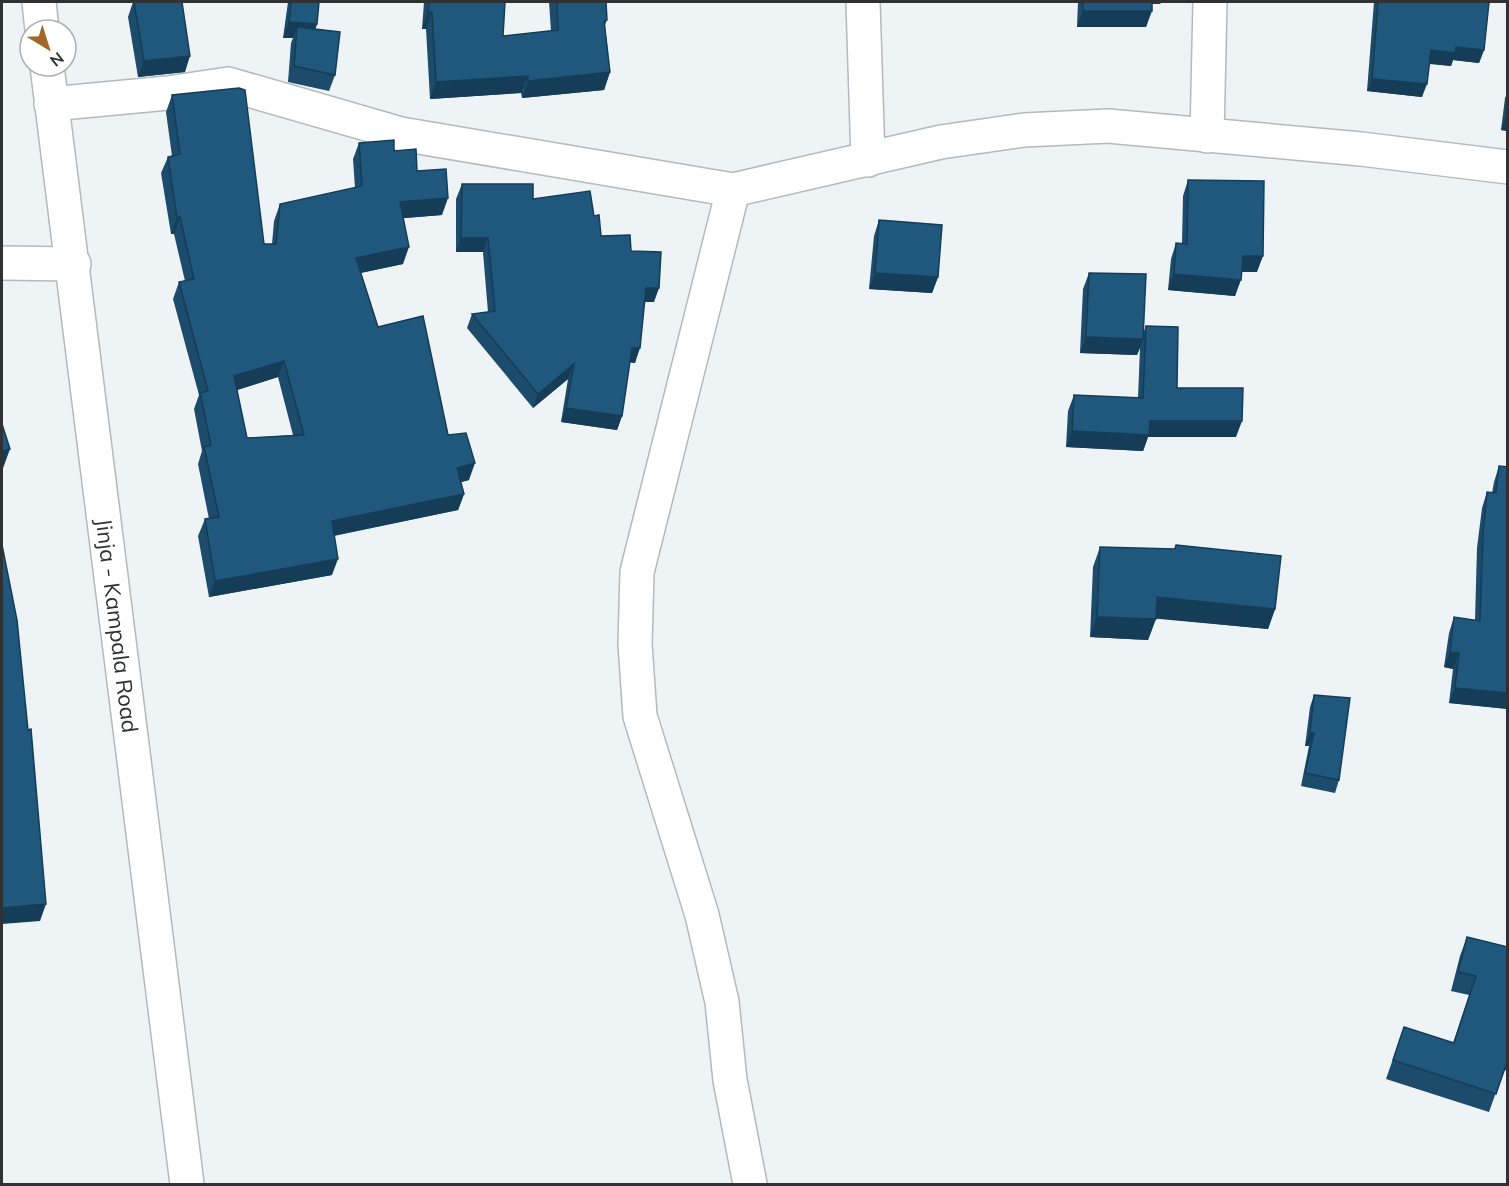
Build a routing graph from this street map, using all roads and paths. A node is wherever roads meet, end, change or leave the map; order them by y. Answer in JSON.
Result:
{"nodes":[{"id":1,"x":39,"y":2,"type":"edge"},
{"id":2,"x":863,"y":2,"type":"edge"},
{"id":3,"x":1210,"y":2,"type":"edge"},
{"id":4,"x":41,"y":18,"type":"edge"},
{"id":5,"x":48,"y":78,"type":"edge"},
{"id":6,"x":51,"y":104,"type":"junction"},
{"id":7,"x":1207,"y":136,"type":"junction"},
{"id":8,"x":868,"y":160,"type":"junction"},
{"id":9,"x":1508,"y":167,"type":"edge"},
{"id":10,"x":733,"y":190,"type":"junction"},
{"id":11,"x":2,"y":263,"type":"edge"},
{"id":12,"x":74,"y":264,"type":"junction"},
{"id":13,"x":188,"y":1185,"type":"edge"},
{"id":14,"x":750,"y":1185,"type":"edge"}],
"edges":[{"from":1,"to":4,"type":"main road"},
{"from":2,"to":8,"type":"main road"},
{"from":3,"to":7,"type":"main road"},
{"from":5,"to":6,"type":"main road","name":"Jinja - Kampala Road"},
{"from":6,"to":10,"type":"main road"},
{"from":6,"to":12,"type":"main road","name":"Jinja - Kampala Road"},
{"from":7,"to":8,"type":"main road"},
{"from":7,"to":9,"type":"main road"},
{"from":8,"to":10,"type":"main road"},
{"from":10,"to":14,"type":"main road"},
{"from":11,"to":12,"type":"main road"},
{"from":12,"to":13,"type":"main road","name":"Jinja - Kampala Road"}]}
